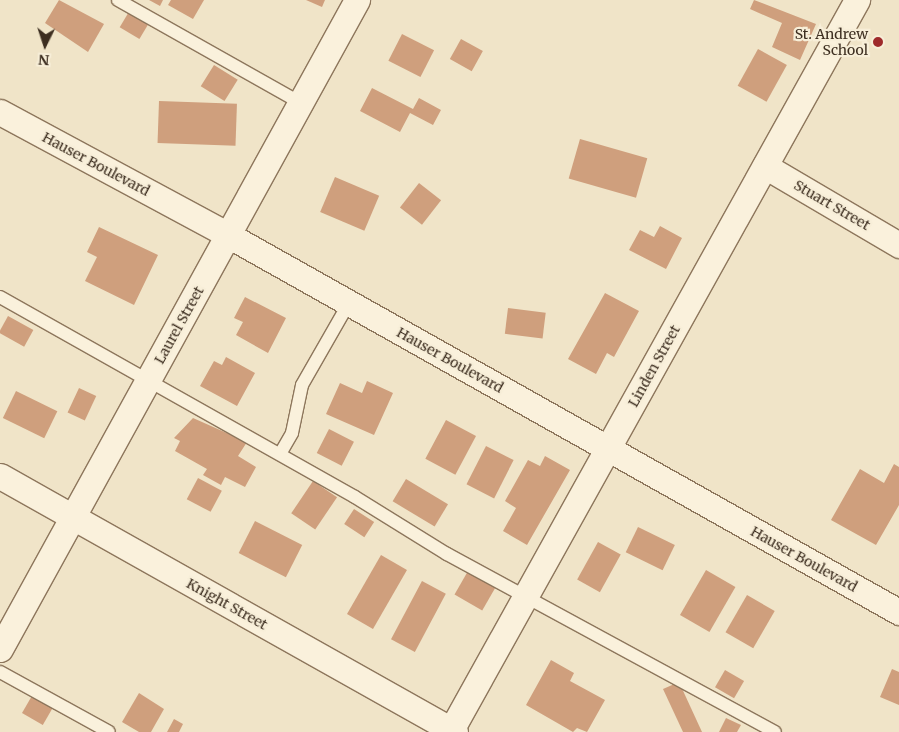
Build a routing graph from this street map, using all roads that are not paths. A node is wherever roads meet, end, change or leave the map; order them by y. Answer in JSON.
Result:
{"nodes":[{"id":1,"x":118,"y":0,"type":"edge"},
{"id":2,"x":358,"y":0,"type":"edge"},
{"id":3,"x":858,"y":0,"type":"edge"},
{"id":4,"x":301,"y":103,"type":"junction"},
{"id":5,"x":0,"y":112,"type":"edge"},
{"id":6,"x":765,"y":166,"type":"junction"},
{"id":7,"x":228,"y":235,"type":"junction"},
{"id":8,"x":899,"y":245,"type":"edge"},
{"id":9,"x":0,"y":296,"type":"edge"},
{"id":10,"x":349,"y":303,"type":"junction"},
{"id":11,"x":148,"y":379,"type":"junction"},
{"id":12,"x":608,"y":449,"type":"junction"},
{"id":13,"x":280,"y":454,"type":"junction"},
{"id":14,"x":0,"y":476,"type":"edge"},
{"id":15,"x":73,"y":517,"type":"junction"},
{"id":16,"x":526,"y":596,"type":"junction"},
{"id":17,"x":899,"y":612,"type":"edge"},
{"id":18,"x":0,"y":649,"type":"edge"},
{"id":19,"x":0,"y":672,"type":"edge"},
{"id":20,"x":452,"y":731,"type":"edge"},
{"id":21,"x":110,"y":732,"type":"edge"},
{"id":22,"x":775,"y":732,"type":"edge"}],
"edges":[{"from":1,"to":4,"type":"lane"},
{"from":2,"to":4,"type":"street","name":"Laurel Street"},
{"from":3,"to":6,"type":"street","name":"Linden Street"},
{"from":4,"to":7,"type":"street","name":"Laurel Street"},
{"from":5,"to":7,"type":"street","name":"Hauser Boulevard"},
{"from":6,"to":8,"type":"street","name":"Stuart Street"},
{"from":6,"to":12,"type":"street","name":"Linden Street"},
{"from":7,"to":10,"type":"street","name":"Hauser Boulevard"},
{"from":7,"to":11,"type":"street","name":"Laurel Street"},
{"from":9,"to":11,"type":"lane"},
{"from":10,"to":12,"type":"street","name":"Hauser Boulevard"},
{"from":10,"to":13,"type":"lane"},
{"from":11,"to":13,"type":"lane"},
{"from":11,"to":15,"type":"street","name":"Laurel Street"},
{"from":12,"to":16,"type":"street","name":"Linden Street"},
{"from":12,"to":17,"type":"street","name":"Hauser Boulevard"},
{"from":13,"to":16,"type":"lane"},
{"from":14,"to":15,"type":"street","name":"Knight Street"},
{"from":15,"to":18,"type":"street","name":"Laurel Street"},
{"from":15,"to":20,"type":"street","name":"Knight Street"},
{"from":16,"to":20,"type":"street","name":"Linden Street"},
{"from":16,"to":22,"type":"lane"},
{"from":19,"to":21,"type":"lane"}]}
